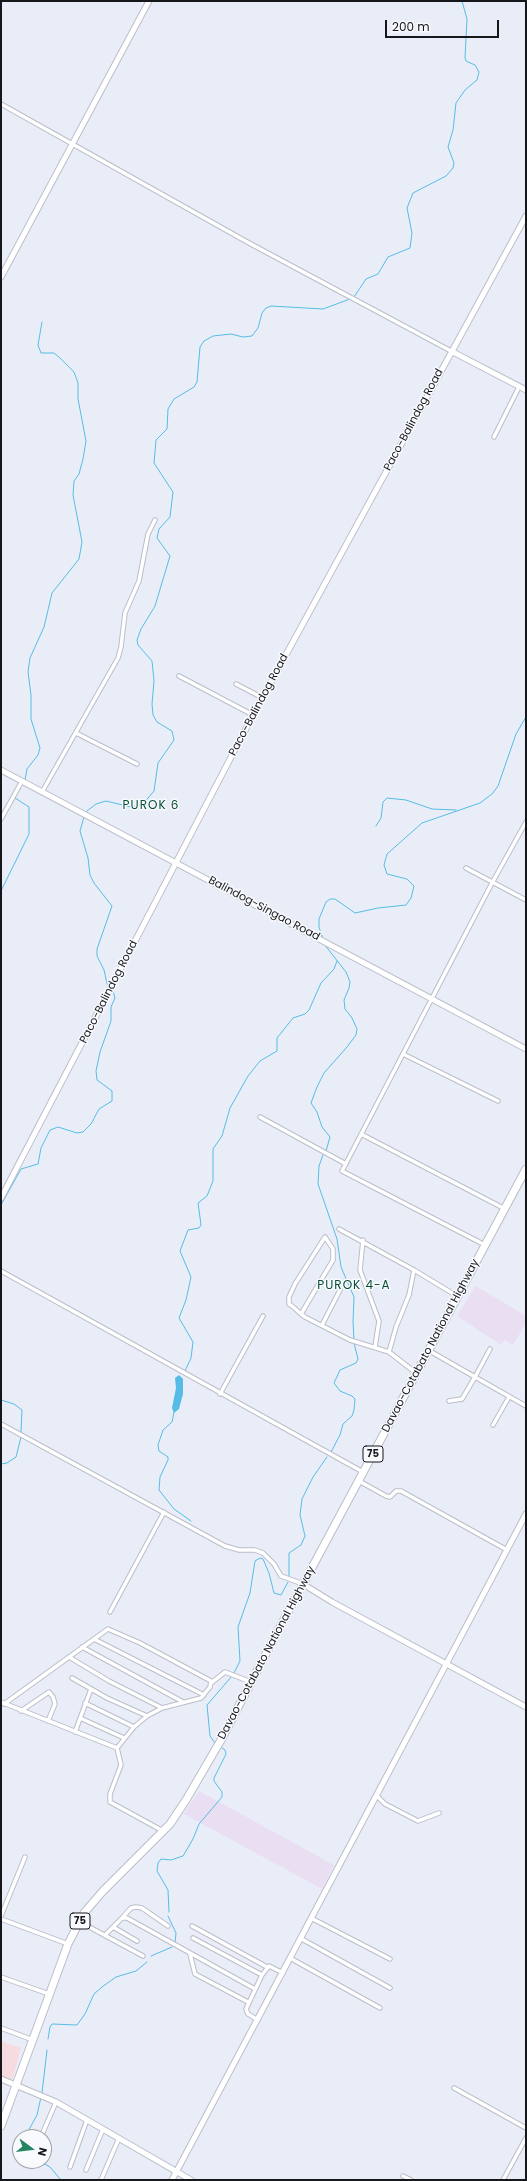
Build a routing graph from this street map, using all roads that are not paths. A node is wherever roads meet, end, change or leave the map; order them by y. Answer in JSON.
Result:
{"nodes":[{"id":1,"x":149,"y":1,"type":"edge"},
{"id":2,"x":1,"y":104,"type":"edge"},
{"id":3,"x":73,"y":144,"type":"junction"},
{"id":4,"x":526,"y":216,"type":"edge"},
{"id":5,"x":1,"y":277,"type":"edge"},
{"id":6,"x":451,"y":351,"type":"junction"},
{"id":7,"x":519,"y":387,"type":"junction"},
{"id":8,"x":526,"y":390,"type":"edge"},
{"id":9,"x":494,"y":437,"type":"dead end"},
{"id":10,"x":155,"y":520,"type":"dead end"},
{"id":11,"x":179,"y":676,"type":"dead end"},
{"id":12,"x":236,"y":684,"type":"dead end"},
{"id":13,"x":263,"y":698,"type":"junction"},
{"id":14,"x":253,"y":715,"type":"junction"},
{"id":15,"x":76,"y":733,"type":"junction"},
{"id":16,"x":137,"y":764,"type":"dead end"},
{"id":17,"x":1,"y":770,"type":"edge"},
{"id":18,"x":22,"y":781,"type":"junction"},
{"id":19,"x":42,"y":792,"type":"junction"},
{"id":20,"x":1,"y":819,"type":"edge"},
{"id":21,"x":526,"y":822,"type":"edge"},
{"id":22,"x":176,"y":861,"type":"junction"},
{"id":23,"x":466,"y":868,"type":"dead end"},
{"id":24,"x":492,"y":883,"type":"junction"},
{"id":25,"x":526,"y":900,"type":"edge"},
{"id":26,"x":431,"y":999,"type":"junction"},
{"id":27,"x":526,"y":1049,"type":"edge"},
{"id":28,"x":403,"y":1054,"type":"junction"},
{"id":29,"x":498,"y":1101,"type":"dead end"},
{"id":30,"x":260,"y":1117,"type":"dead end"},
{"id":31,"x":361,"y":1134,"type":"junction"},
{"id":32,"x":346,"y":1164,"type":"junction"},
{"id":33,"x":526,"y":1168,"type":"edge"},
{"id":34,"x":1,"y":1198,"type":"edge"},
{"id":35,"x":505,"y":1209,"type":"junction"},
{"id":36,"x":339,"y":1229,"type":"dead end"},
{"id":37,"x":363,"y":1240,"type":"junction"},
{"id":38,"x":485,"y":1245,"type":"junction"},
{"id":39,"x":414,"y":1270,"type":"junction"},
{"id":40,"x":1,"y":1271,"type":"edge"},
{"id":41,"x":340,"y":1290,"type":"dead end"},
{"id":42,"x":457,"y":1296,"type":"junction"},
{"id":43,"x":301,"y":1314,"type":"junction"},
{"id":44,"x":263,"y":1316,"type":"dead end"},
{"id":45,"x":322,"y":1325,"type":"junction"},
{"id":46,"x":375,"y":1347,"type":"junction"},
{"id":47,"x":490,"y":1349,"type":"dead end"},
{"id":48,"x":428,"y":1350,"type":"junction"},
{"id":49,"x":389,"y":1352,"type":"junction"},
{"id":50,"x":416,"y":1373,"type":"junction"},
{"id":51,"x":475,"y":1377,"type":"junction"},
{"id":52,"x":220,"y":1394,"type":"junction"},
{"id":53,"x":509,"y":1397,"type":"junction"},
{"id":54,"x":450,"y":1401,"type":"dead end"},
{"id":55,"x":526,"y":1406,"type":"edge"},
{"id":56,"x":1,"y":1424,"type":"edge"},
{"id":57,"x":493,"y":1426,"type":"dead end"},
{"id":58,"x":363,"y":1472,"type":"junction"},
{"id":59,"x":358,"y":1481,"type":"junction"},
{"id":60,"x":164,"y":1512,"type":"junction"},
{"id":61,"x":526,"y":1514,"type":"edge"},
{"id":62,"x":507,"y":1550,"type":"junction"},
{"id":63,"x":303,"y":1584,"type":"junction"},
{"id":64,"x":110,"y":1612,"type":"dead end"},
{"id":65,"x":94,"y":1639,"type":"junction"},
{"id":66,"x":82,"y":1647,"type":"junction"},
{"id":67,"x":68,"y":1657,"type":"junction"},
{"id":68,"x":447,"y":1663,"type":"junction"},
{"id":69,"x":72,"y":1678,"type":"dead end"},
{"id":70,"x":252,"y":1682,"type":"junction"},
{"id":71,"x":211,"y":1683,"type":"junction"},
{"id":72,"x":91,"y":1689,"type":"junction"},
{"id":73,"x":204,"y":1695,"type":"junction"},
{"id":74,"x":183,"y":1702,"type":"junction"},
{"id":75,"x":2,"y":1703,"type":"edge"},
{"id":76,"x":85,"y":1703,"type":"junction"},
{"id":77,"x":526,"y":1707,"type":"edge"},
{"id":78,"x":162,"y":1708,"type":"junction"},
{"id":79,"x":20,"y":1711,"type":"junction"},
{"id":80,"x":147,"y":1716,"type":"junction"},
{"id":81,"x":80,"y":1718,"type":"junction"},
{"id":82,"x":48,"y":1721,"type":"junction"},
{"id":83,"x":134,"y":1727,"type":"junction"},
{"id":84,"x":75,"y":1732,"type":"junction"},
{"id":85,"x":124,"y":1738,"type":"junction"},
{"id":86,"x":117,"y":1748,"type":"junction"},
{"id":87,"x":377,"y":1796,"type":"junction"},
{"id":88,"x":439,"y":1813,"type":"dead end"},
{"id":89,"x":163,"y":1831,"type":"junction"},
{"id":90,"x":25,"y":1857,"type":"dead end"},
{"id":91,"x":2,"y":1904,"type":"edge"},
{"id":92,"x":1,"y":1916,"type":"edge"},
{"id":93,"x":122,"y":1918,"type":"junction"},
{"id":94,"x":311,"y":1918,"type":"junction"},
{"id":95,"x":1,"y":1919,"type":"edge"},
{"id":96,"x":80,"y":1922,"type":"junction"},
{"id":97,"x":168,"y":1926,"type":"dead end"},
{"id":98,"x":192,"y":1926,"type":"dead end"},
{"id":99,"x":113,"y":1927,"type":"junction"},
{"id":100,"x":105,"y":1935,"type":"junction"},
{"id":101,"x":193,"y":1938,"type":"dead end"},
{"id":102,"x":300,"y":1938,"type":"junction"},
{"id":103,"x":137,"y":1941,"type":"dead end"},
{"id":104,"x":68,"y":1944,"type":"junction"},
{"id":105,"x":190,"y":1954,"type":"junction"},
{"id":106,"x":143,"y":1956,"type":"dead end"},
{"id":107,"x":290,"y":1958,"type":"junction"},
{"id":108,"x":390,"y":1959,"type":"dead end"},
{"id":109,"x":267,"y":1967,"type":"junction"},
{"id":110,"x":283,"y":1973,"type":"junction"},
{"id":111,"x":262,"y":1975,"type":"junction"},
{"id":112,"x":1,"y":1977,"type":"edge"},
{"id":113,"x":390,"y":1988,"type":"dead end"},
{"id":114,"x":255,"y":1989,"type":"junction"},
{"id":115,"x":49,"y":1994,"type":"junction"},
{"id":116,"x":248,"y":2002,"type":"junction"},
{"id":117,"x":380,"y":2008,"type":"dead end"},
{"id":118,"x":258,"y":2020,"type":"junction"},
{"id":119,"x":1,"y":2028,"type":"edge"},
{"id":120,"x":33,"y":2040,"type":"junction"},
{"id":121,"x":1,"y":2078,"type":"edge"},
{"id":122,"x":17,"y":2084,"type":"junction"},
{"id":123,"x":454,"y":2088,"type":"dead end"},
{"id":124,"x":56,"y":2102,"type":"junction"},
{"id":125,"x":5,"y":2106,"type":"edge"},
{"id":126,"x":87,"y":2120,"type":"junction"},
{"id":127,"x":1,"y":2126,"type":"edge"},
{"id":128,"x":526,"y":2128,"type":"edge"},
{"id":129,"x":44,"y":2129,"type":"edge"},
{"id":130,"x":102,"y":2129,"type":"junction"},
{"id":131,"x":119,"y":2138,"type":"junction"},
{"id":132,"x":526,"y":2138,"type":"edge"},
{"id":133,"x":70,"y":2167,"type":"dead end"},
{"id":134,"x":86,"y":2170,"type":"dead end"},
{"id":135,"x":176,"y":2172,"type":"junction"},
{"id":136,"x":403,"y":2176,"type":"dead end"},
{"id":137,"x":101,"y":2180,"type":"edge"},
{"id":138,"x":172,"y":2180,"type":"edge"},
{"id":139,"x":191,"y":2180,"type":"edge"},
{"id":140,"x":411,"y":2180,"type":"edge"},
{"id":141,"x":503,"y":2180,"type":"edge"}],
"edges":[{"from":1,"to":3,"type":"street"},
{"from":2,"to":3,"type":"street"},
{"from":3,"to":5,"type":"street"},
{"from":3,"to":6,"type":"street"},
{"from":4,"to":6,"type":"street","name":"Paco-Balindog Road"},
{"from":6,"to":7,"type":"street"},
{"from":6,"to":13,"type":"street","name":"Paco-Balindog Road"},
{"from":7,"to":8,"type":"street"},
{"from":7,"to":9,"type":"street"},
{"from":10,"to":15,"type":"street"},
{"from":11,"to":14,"type":"street"},
{"from":12,"to":13,"type":"street"},
{"from":13,"to":14,"type":"street","name":"Paco-Balindog Road"},
{"from":14,"to":22,"type":"street","name":"Paco-Balindog Road"},
{"from":15,"to":16,"type":"street"},
{"from":15,"to":19,"type":"street"},
{"from":17,"to":18,"type":"street","name":"Balindog-Singao Road"},
{"from":18,"to":19,"type":"street","name":"Balindog-Singao Road"},
{"from":18,"to":20,"type":"street"},
{"from":19,"to":22,"type":"street","name":"Balindog-Singao Road"},
{"from":21,"to":24,"type":"street"},
{"from":22,"to":26,"type":"street","name":"Balindog-Singao Road"},
{"from":22,"to":34,"type":"street","name":"Paco-Balindog Road"},
{"from":23,"to":24,"type":"street"},
{"from":24,"to":25,"type":"street"},
{"from":24,"to":26,"type":"street"},
{"from":26,"to":27,"type":"street","name":"Balindog-Singao Road"},
{"from":26,"to":28,"type":"street"},
{"from":28,"to":29,"type":"street"},
{"from":28,"to":31,"type":"street"},
{"from":30,"to":32,"type":"street"},
{"from":31,"to":32,"type":"street"},
{"from":31,"to":35,"type":"street"},
{"from":32,"to":38,"type":"street"},
{"from":33,"to":35,"type":"highway","name":"Davao-Cotabato National Highway","number":"75"},
{"from":35,"to":38,"type":"highway","name":"Davao-Cotabato National Highway","number":"75"},
{"from":36,"to":37,"type":"street"},
{"from":37,"to":39,"type":"street"},
{"from":37,"to":46,"type":"street"},
{"from":38,"to":42,"type":"highway","name":"Davao-Cotabato National Highway","number":"75"},
{"from":39,"to":42,"type":"street"},
{"from":39,"to":49,"type":"street"},
{"from":40,"to":52,"type":"street"},
{"from":41,"to":45,"type":"street"},
{"from":42,"to":48,"type":"highway","name":"Davao-Cotabato National Highway","number":"75"},
{"from":43,"to":43,"type":"street"},
{"from":43,"to":45,"type":"street"},
{"from":44,"to":52,"type":"street"},
{"from":45,"to":46,"type":"street"},
{"from":46,"to":49,"type":"street"},
{"from":47,"to":51,"type":"street"},
{"from":48,"to":50,"type":"highway","name":"Davao-Cotabato National Highway","number":"75"},
{"from":48,"to":51,"type":"street"},
{"from":49,"to":50,"type":"street"},
{"from":50,"to":58,"type":"highway","name":"Davao-Cotabato National Highway","number":"75"},
{"from":51,"to":53,"type":"street"},
{"from":51,"to":54,"type":"street"},
{"from":52,"to":58,"type":"street"},
{"from":53,"to":55,"type":"street"},
{"from":53,"to":57,"type":"street"},
{"from":56,"to":60,"type":"street"},
{"from":58,"to":59,"type":"highway","name":"Davao-Cotabato National Highway","number":"75"},
{"from":59,"to":62,"type":"street"},
{"from":59,"to":63,"type":"highway","name":"Davao-Cotabato National Highway","number":"75"},
{"from":60,"to":63,"type":"street"},
{"from":60,"to":64,"type":"street"},
{"from":61,"to":62,"type":"street"},
{"from":62,"to":68,"type":"street"},
{"from":63,"to":68,"type":"street"},
{"from":63,"to":70,"type":"highway","name":"Davao-Cotabato National Highway","number":"75"},
{"from":65,"to":66,"type":"street"},
{"from":65,"to":71,"type":"street"},
{"from":65,"to":73,"type":"street"},
{"from":66,"to":67,"type":"street"},
{"from":66,"to":74,"type":"street"},
{"from":67,"to":75,"type":"street"},
{"from":67,"to":78,"type":"street"},
{"from":68,"to":77,"type":"street"},
{"from":68,"to":87,"type":"street"},
{"from":69,"to":72,"type":"street"},
{"from":70,"to":71,"type":"street"},
{"from":70,"to":89,"type":"highway","name":"Davao-Cotabato National Highway","number":"75"},
{"from":71,"to":73,"type":"street"},
{"from":72,"to":76,"type":"street"},
{"from":72,"to":80,"type":"street"},
{"from":73,"to":74,"type":"street"},
{"from":74,"to":78,"type":"street"},
{"from":75,"to":79,"type":"street"},
{"from":76,"to":81,"type":"street"},
{"from":76,"to":83,"type":"street"},
{"from":78,"to":80,"type":"street"},
{"from":79,"to":82,"type":"street"},
{"from":79,"to":82,"type":"street"},
{"from":80,"to":83,"type":"street"},
{"from":81,"to":84,"type":"street"},
{"from":81,"to":85,"type":"street"},
{"from":82,"to":84,"type":"street"},
{"from":83,"to":85,"type":"street"},
{"from":84,"to":86,"type":"street"},
{"from":85,"to":86,"type":"street"},
{"from":86,"to":89,"type":"street"},
{"from":87,"to":88,"type":"street"},
{"from":87,"to":94,"type":"street"},
{"from":89,"to":96,"type":"highway","name":"Davao-Cotabato National Highway","number":"75"},
{"from":90,"to":91,"type":"street"},
{"from":91,"to":92,"type":"street"},
{"from":93,"to":97,"type":"street"},
{"from":93,"to":99,"type":"street"},
{"from":93,"to":105,"type":"street"},
{"from":94,"to":102,"type":"street"},
{"from":94,"to":108,"type":"street"},
{"from":95,"to":104,"type":"street"},
{"from":96,"to":100,"type":"street"},
{"from":96,"to":104,"type":"highway","name":"Davao-Cotabato National Highway","number":"75"},
{"from":98,"to":109,"type":"street"},
{"from":99,"to":100,"type":"street"},
{"from":99,"to":103,"type":"street"},
{"from":100,"to":106,"type":"street"},
{"from":101,"to":111,"type":"street"},
{"from":102,"to":107,"type":"street"},
{"from":102,"to":113,"type":"street"},
{"from":104,"to":115,"type":"highway","name":"Davao-Cotabato National Highway","number":"75"},
{"from":105,"to":114,"type":"street"},
{"from":105,"to":116,"type":"street"},
{"from":107,"to":110,"type":"street"},
{"from":107,"to":117,"type":"street"},
{"from":109,"to":110,"type":"street"},
{"from":109,"to":111,"type":"street"},
{"from":110,"to":118,"type":"street"},
{"from":111,"to":114,"type":"street"},
{"from":112,"to":115,"type":"street"},
{"from":114,"to":116,"type":"street"},
{"from":115,"to":120,"type":"highway","name":"Davao-Cotabato National Highway","number":"75"},
{"from":116,"to":118,"type":"street"},
{"from":118,"to":135,"type":"street"},
{"from":119,"to":120,"type":"street"},
{"from":120,"to":122,"type":"highway","name":"Davao-Cotabato National Highway","number":"75"},
{"from":121,"to":122,"type":"street"},
{"from":122,"to":124,"type":"street"},
{"from":122,"to":125,"type":"highway","name":"Davao-Cotabato National Highway","number":"75"},
{"from":123,"to":128,"type":"street"},
{"from":124,"to":126,"type":"street"},
{"from":124,"to":129,"type":"street"},
{"from":125,"to":127,"type":"highway","name":"Davao-Cotabato National Highway","number":"75"},
{"from":126,"to":130,"type":"street"},
{"from":126,"to":133,"type":"street"},
{"from":130,"to":131,"type":"street"},
{"from":130,"to":134,"type":"street"},
{"from":131,"to":135,"type":"street"},
{"from":131,"to":137,"type":"street"},
{"from":132,"to":141,"type":"street"},
{"from":135,"to":138,"type":"street"},
{"from":135,"to":139,"type":"street"},
{"from":136,"to":140,"type":"street"}]}
